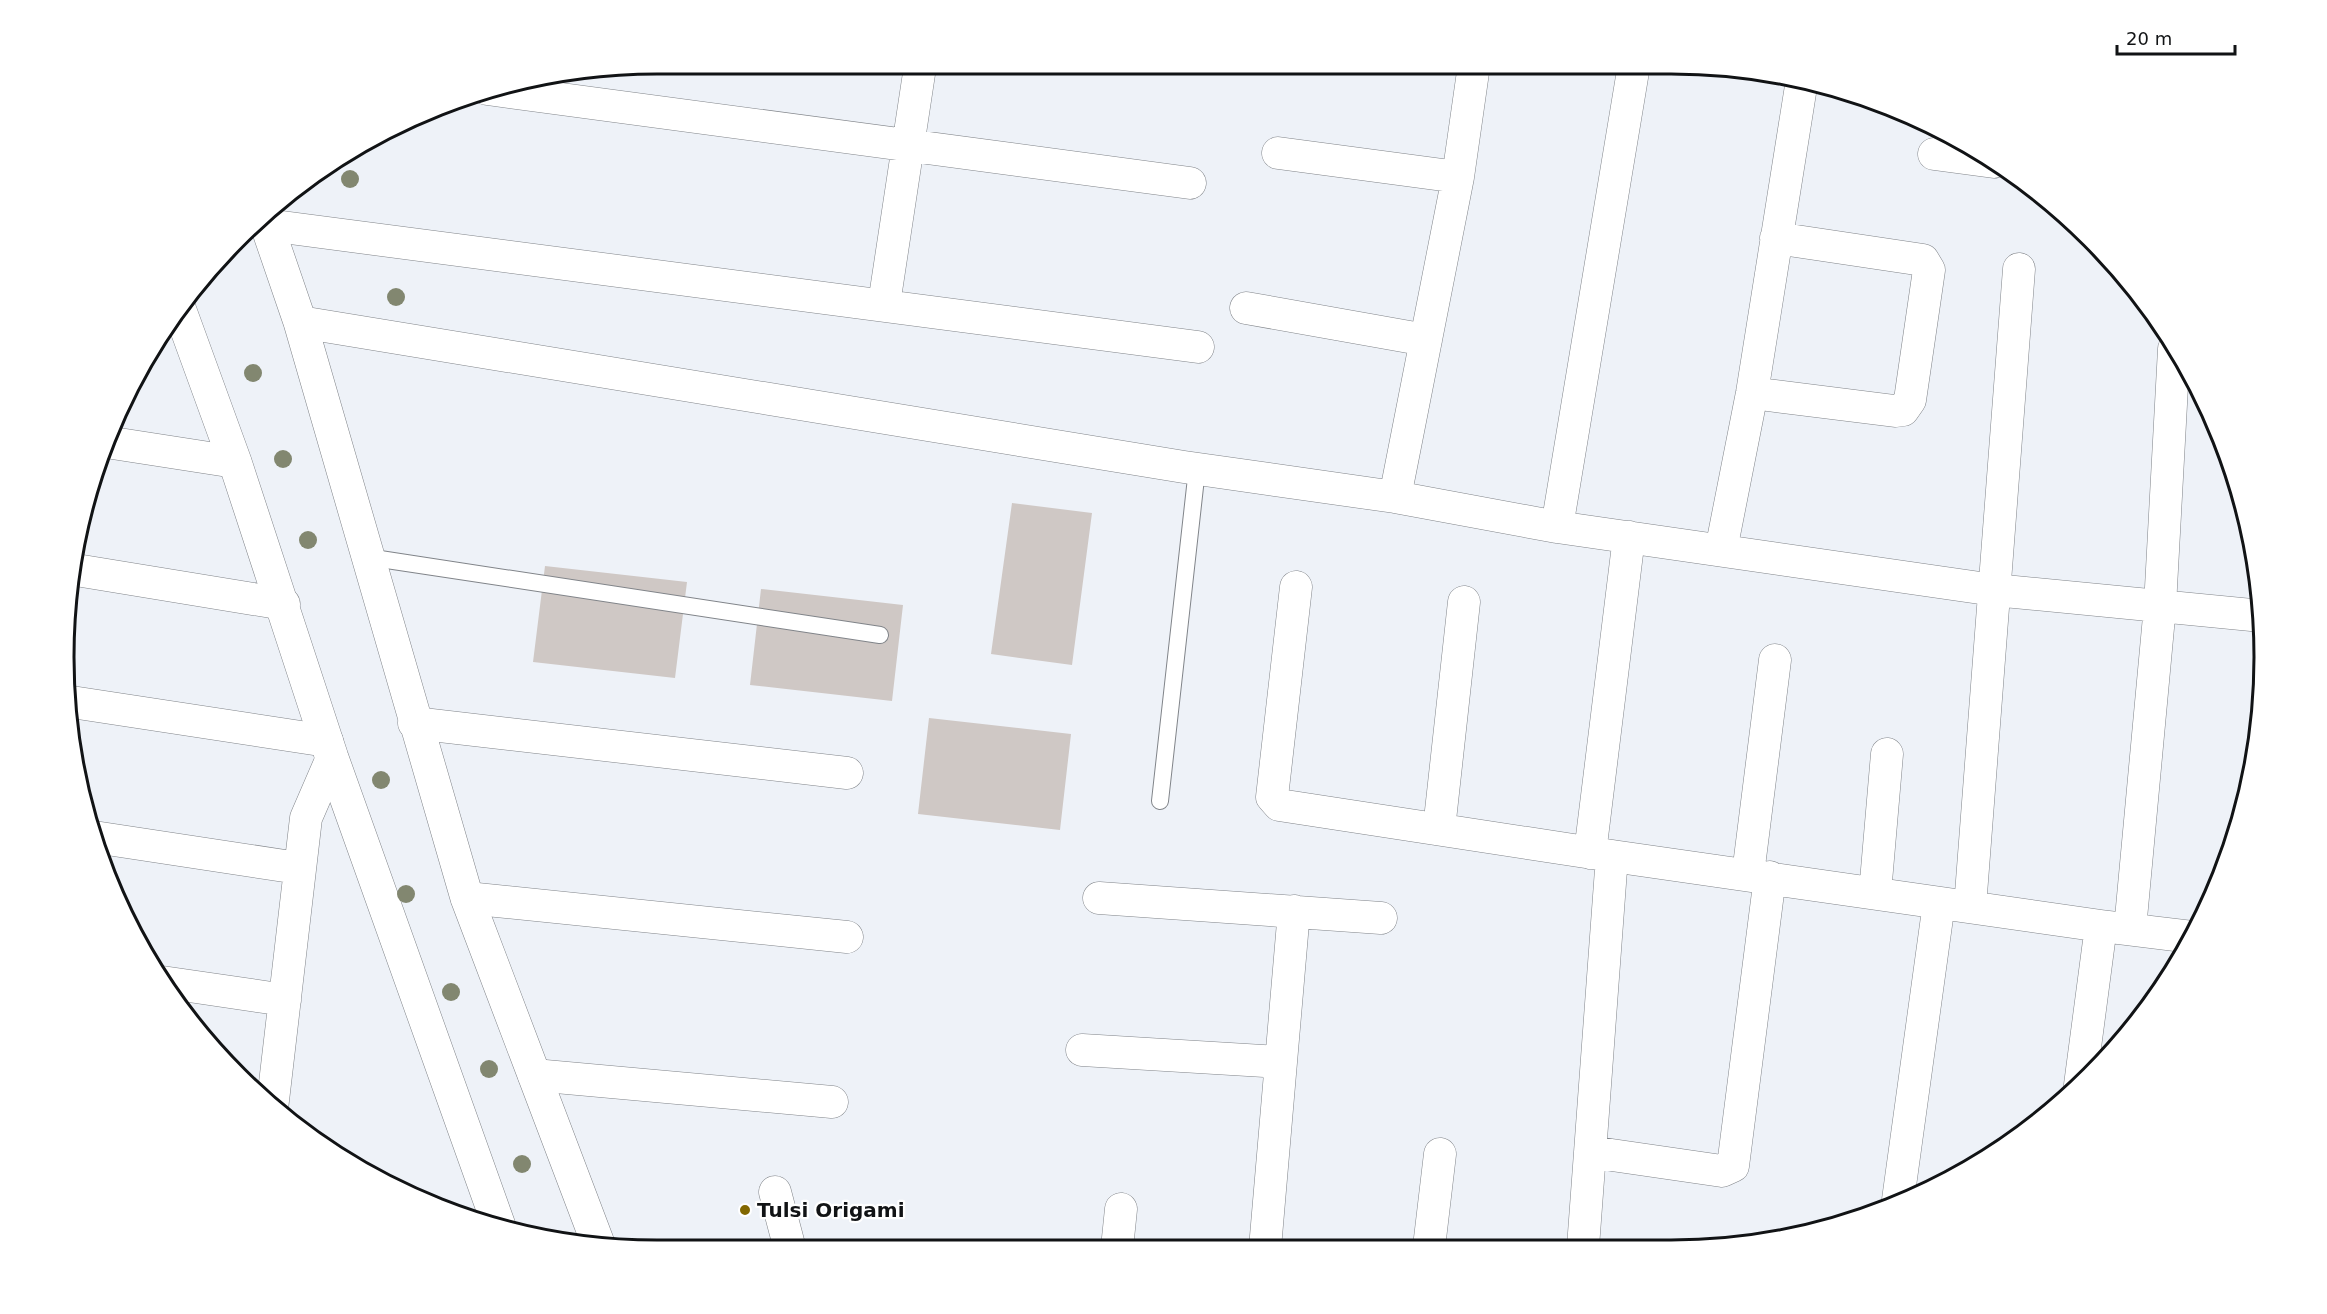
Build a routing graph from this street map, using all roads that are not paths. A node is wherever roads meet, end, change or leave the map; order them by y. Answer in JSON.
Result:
{"nodes":[{"id":1,"x":919,"y":74,"type":"edge"},
{"id":2,"x":1473,"y":74,"type":"edge"},
{"id":3,"x":1632,"y":74,"type":"edge"},
{"id":4,"x":1801,"y":89,"type":"edge"},
{"id":5,"x":508,"y":93,"type":"edge"},
{"id":6,"x":910,"y":145,"type":"junction"},
{"id":7,"x":1278,"y":153,"type":"dead end"},
{"id":8,"x":1934,"y":154,"type":"dead end"},
{"id":9,"x":1974,"y":159,"type":"edge"},
{"id":10,"x":1458,"y":177,"type":"junction"},
{"id":11,"x":1190,"y":183,"type":"dead end"},
{"id":12,"x":270,"y":220,"type":"edge"},
{"id":13,"x":266,"y":223,"type":"edge"},
{"id":14,"x":1776,"y":238,"type":"junction"},
{"id":15,"x":2019,"y":269,"type":"dead end"},
{"id":16,"x":884,"y":304,"type":"junction"},
{"id":17,"x":1246,"y":308,"type":"dead end"},
{"id":18,"x":182,"y":319,"type":"edge"},
{"id":19,"x":300,"y":322,"type":"junction"},
{"id":20,"x":1426,"y":340,"type":"junction"},
{"id":21,"x":1198,"y":347,"type":"dead end"},
{"id":22,"x":2173,"y":362,"type":"edge"},
{"id":23,"x":1752,"y":393,"type":"junction"},
{"id":24,"x":114,"y":443,"type":"edge"},
{"id":25,"x":235,"y":462,"type":"junction"},
{"id":26,"x":1197,"y":469,"type":"junction"},
{"id":27,"x":1395,"y":497,"type":"junction"},
{"id":28,"x":1557,"y":526,"type":"junction"},
{"id":29,"x":1629,"y":537,"type":"junction"},
{"id":30,"x":1720,"y":550,"type":"junction"},
{"id":31,"x":367,"y":557,"type":"junction"},
{"id":32,"x":80,"y":571,"type":"edge"},
{"id":33,"x":1296,"y":587,"type":"dead end"},
{"id":34,"x":1994,"y":590,"type":"junction"},
{"id":35,"x":1464,"y":602,"type":"dead end"},
{"id":36,"x":284,"y":604,"type":"junction"},
{"id":37,"x":2160,"y":606,"type":"junction"},
{"id":38,"x":2252,"y":615,"type":"edge"},
{"id":39,"x":880,"y":635,"type":"dead end"},
{"id":40,"x":1775,"y":660,"type":"dead end"},
{"id":41,"x":76,"y":703,"type":"edge"},
{"id":42,"x":414,"y":723,"type":"junction"},
{"id":43,"x":330,"y":749,"type":"junction"},
{"id":44,"x":1887,"y":754,"type":"dead end"},
{"id":45,"x":847,"y":773,"type":"dead end"},
{"id":46,"x":1160,"y":801,"type":"dead end"},
{"id":47,"x":1439,"y":829,"type":"junction"},
{"id":48,"x":102,"y":838,"type":"edge"},
{"id":49,"x":1601,"y":855,"type":"junction"},
{"id":50,"x":298,"y":868,"type":"junction"},
{"id":51,"x":1759,"y":876,"type":"junction"},
{"id":52,"x":1875,"y":893,"type":"junction"},
{"id":53,"x":467,"y":898,"type":"junction"},
{"id":54,"x":1099,"y":898,"type":"dead end"},
{"id":55,"x":1939,"y":903,"type":"junction"},
{"id":56,"x":1970,"y":907,"type":"junction"},
{"id":57,"x":1294,"y":911,"type":"junction"},
{"id":58,"x":1381,"y":918,"type":"dead end"},
{"id":59,"x":2116,"y":928,"type":"junction"},
{"id":60,"x":2182,"y":936,"type":"edge"},
{"id":61,"x":847,"y":937,"type":"dead end"},
{"id":62,"x":174,"y":984,"type":"edge"},
{"id":63,"x":285,"y":1000,"type":"junction"},
{"id":64,"x":1082,"y":1050,"type":"dead end"},
{"id":65,"x":1280,"y":1062,"type":"junction"},
{"id":66,"x":2084,"y":1069,"type":"edge"},
{"id":67,"x":534,"y":1075,"type":"junction"},
{"id":68,"x":273,"y":1097,"type":"edge"},
{"id":69,"x":832,"y":1102,"type":"dead end"},
{"id":70,"x":1590,"y":1152,"type":"junction"},
{"id":71,"x":1440,"y":1154,"type":"dead end"},
{"id":72,"x":775,"y":1192,"type":"dead end"},
{"id":73,"x":1899,"y":1193,"type":"edge"},
{"id":74,"x":1121,"y":1209,"type":"dead end"},
{"id":75,"x":496,"y":1218,"type":"edge"},
{"id":76,"x":596,"y":1237,"type":"edge"},
{"id":77,"x":788,"y":1240,"type":"edge"},
{"id":78,"x":1117,"y":1240,"type":"edge"},
{"id":79,"x":1266,"y":1240,"type":"edge"},
{"id":80,"x":1430,"y":1240,"type":"edge"},
{"id":81,"x":1583,"y":1240,"type":"edge"}],
"edges":[{"from":1,"to":6,"type":"street"},
{"from":2,"to":10,"type":"street"},
{"from":3,"to":28,"type":"street"},
{"from":4,"to":14,"type":"street"},
{"from":5,"to":6,"type":"street"},
{"from":6,"to":11,"type":"street"},
{"from":6,"to":16,"type":"street"},
{"from":7,"to":10,"type":"street"},
{"from":8,"to":9,"type":"street"},
{"from":10,"to":20,"type":"street"},
{"from":12,"to":16,"type":"street"},
{"from":13,"to":19,"type":"street"},
{"from":14,"to":23,"type":"street"},
{"from":14,"to":23,"type":"street"},
{"from":15,"to":34,"type":"street"},
{"from":16,"to":21,"type":"street"},
{"from":17,"to":20,"type":"street"},
{"from":18,"to":25,"type":"street"},
{"from":19,"to":26,"type":"street"},
{"from":19,"to":31,"type":"street"},
{"from":20,"to":27,"type":"street"},
{"from":22,"to":37,"type":"street"},
{"from":23,"to":30,"type":"street"},
{"from":24,"to":25,"type":"street"},
{"from":25,"to":36,"type":"street"},
{"from":26,"to":27,"type":"street"},
{"from":26,"to":46,"type":"lane"},
{"from":27,"to":28,"type":"street"},
{"from":28,"to":29,"type":"street"},
{"from":29,"to":30,"type":"street"},
{"from":29,"to":49,"type":"street"},
{"from":30,"to":34,"type":"street"},
{"from":31,"to":39,"type":"lane"},
{"from":31,"to":42,"type":"street"},
{"from":32,"to":36,"type":"street"},
{"from":33,"to":47,"type":"street"},
{"from":34,"to":37,"type":"street"},
{"from":34,"to":56,"type":"street"},
{"from":35,"to":47,"type":"street"},
{"from":36,"to":43,"type":"street"},
{"from":37,"to":38,"type":"street"},
{"from":37,"to":59,"type":"street"},
{"from":40,"to":51,"type":"street"},
{"from":41,"to":43,"type":"street"},
{"from":42,"to":45,"type":"street"},
{"from":42,"to":53,"type":"street"},
{"from":43,"to":50,"type":"street"},
{"from":43,"to":75,"type":"street"},
{"from":44,"to":52,"type":"street"},
{"from":47,"to":49,"type":"street"},
{"from":48,"to":50,"type":"street"},
{"from":49,"to":51,"type":"street"},
{"from":49,"to":70,"type":"street"},
{"from":50,"to":63,"type":"street"},
{"from":51,"to":52,"type":"street"},
{"from":51,"to":70,"type":"street"},
{"from":52,"to":55,"type":"street"},
{"from":53,"to":61,"type":"street"},
{"from":53,"to":67,"type":"street"},
{"from":54,"to":57,"type":"street"},
{"from":55,"to":56,"type":"street"},
{"from":55,"to":73,"type":"street"},
{"from":56,"to":59,"type":"street"},
{"from":57,"to":58,"type":"street"},
{"from":57,"to":65,"type":"street"},
{"from":59,"to":60,"type":"street"},
{"from":59,"to":66,"type":"street"},
{"from":62,"to":63,"type":"street"},
{"from":63,"to":68,"type":"street"},
{"from":64,"to":65,"type":"street"},
{"from":65,"to":79,"type":"street"},
{"from":67,"to":69,"type":"street"},
{"from":67,"to":76,"type":"street"},
{"from":70,"to":81,"type":"street"},
{"from":71,"to":80,"type":"street"},
{"from":72,"to":77,"type":"street"},
{"from":74,"to":78,"type":"street"}]}
